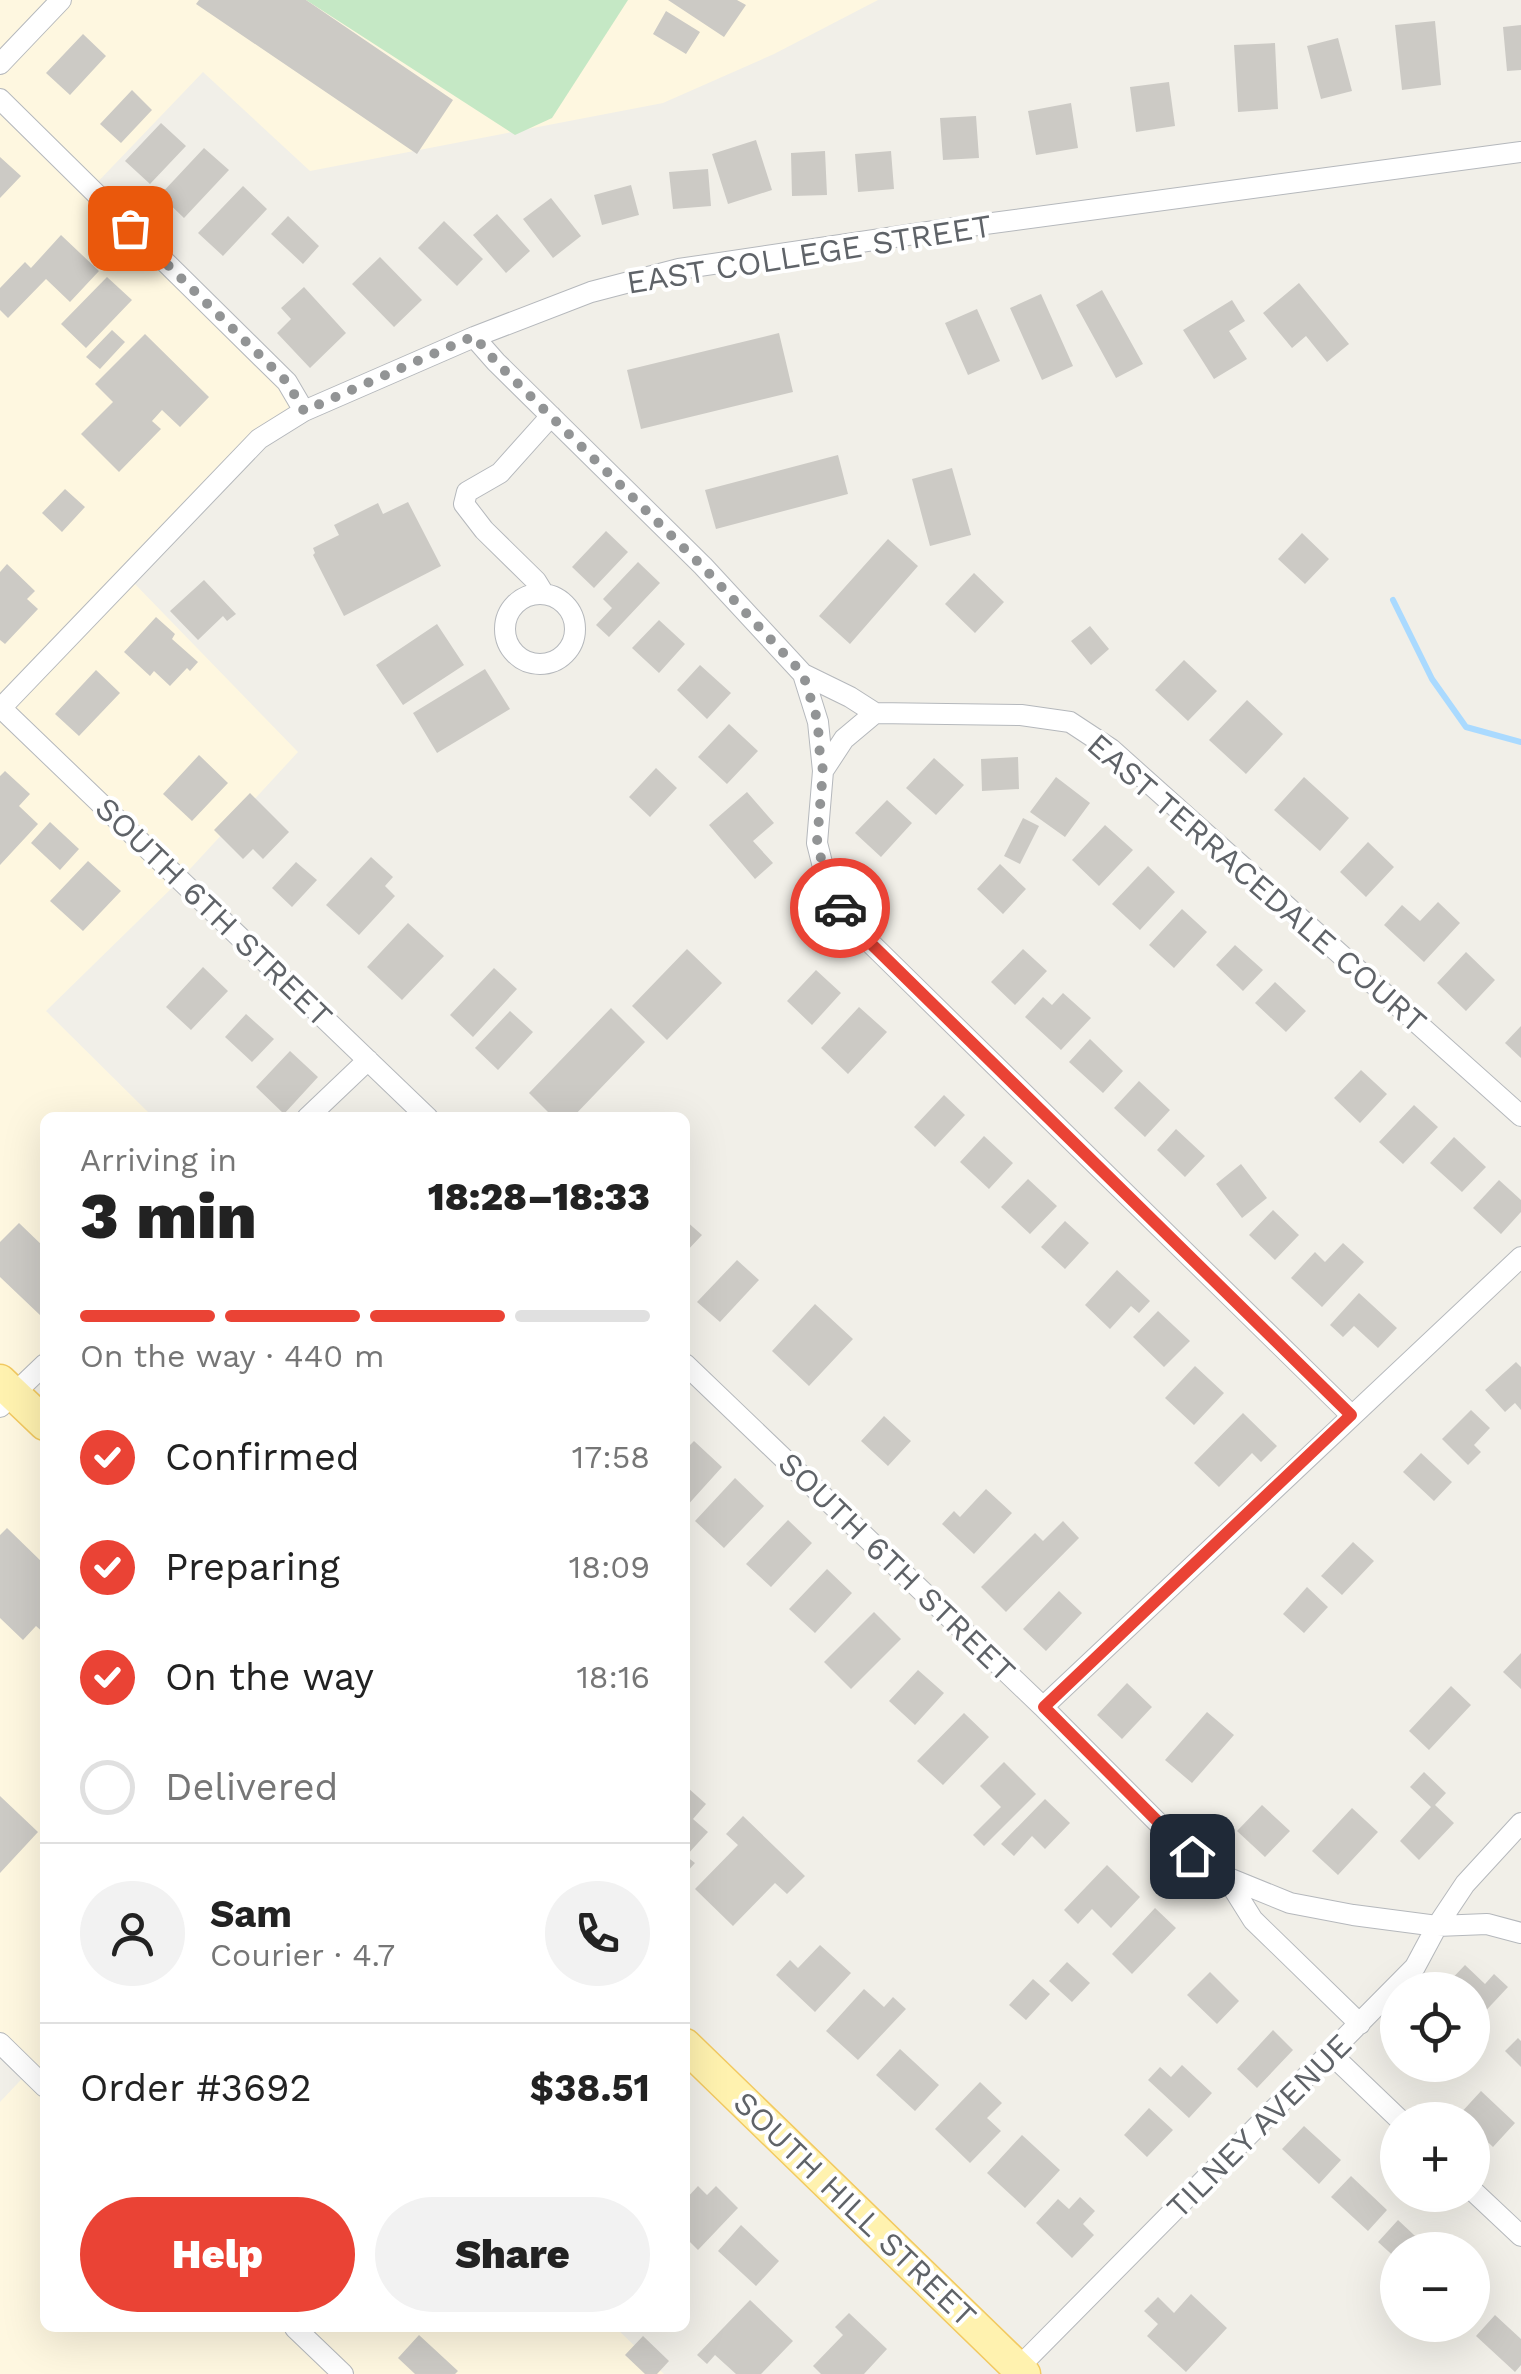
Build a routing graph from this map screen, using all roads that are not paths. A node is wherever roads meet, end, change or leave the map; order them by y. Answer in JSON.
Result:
{"nodes":[{"id":1,"x":61,"y":0,"type":"edge"},
{"id":2,"x":0,"y":64,"type":"edge"},
{"id":3,"x":0,"y":100,"type":"edge"},
{"id":4,"x":1521,"y":152,"type":"edge"},
{"id":5,"x":474,"y":336,"type":"junction"},
{"id":6,"x":304,"y":411,"type":"junction"},
{"id":7,"x":551,"y":416,"type":"junction"},
{"id":8,"x":544,"y":594,"type":"dead end"},
{"id":9,"x":803,"y":674,"type":"junction"},
{"id":10,"x":0,"y":708,"type":"edge"},
{"id":11,"x":875,"y":714,"type":"junction"},
{"id":12,"x":823,"y":771,"type":"junction"},
{"id":13,"x":368,"y":1060,"type":"junction"},
{"id":14,"x":313,"y":1112,"type":"edge"},
{"id":15,"x":422,"y":1112,"type":"edge"},
{"id":16,"x":1521,"y":1116,"type":"edge"},
{"id":17,"x":1521,"y":1258,"type":"edge"},
{"id":18,"x":40,"y":1368,"type":"edge"},
{"id":19,"x":690,"y":1369,"type":"edge"},
{"id":20,"x":4,"y":1394,"type":"edge"},
{"id":21,"x":1351,"y":1415,"type":"junction"},
{"id":22,"x":40,"y":1420,"type":"edge"},
{"id":23,"x":1044,"y":1707,"type":"junction"},
{"id":24,"x":1521,"y":1824,"type":"edge"},
{"id":25,"x":1226,"y":1877,"type":"junction"},
{"id":26,"x":1436,"y":1926,"type":"junction"},
{"id":27,"x":1521,"y":1933,"type":"edge"},
{"id":28,"x":1360,"y":2024,"type":"junction"},
{"id":29,"x":0,"y":2044,"type":"edge"},
{"id":30,"x":690,"y":2049,"type":"edge"},
{"id":31,"x":1331,"y":2054,"type":"junction"},
{"id":32,"x":40,"y":2081,"type":"edge"},
{"id":33,"x":1381,"y":2102,"type":"edge"},
{"id":34,"x":1490,"y":2207,"type":"edge"},
{"id":35,"x":1521,"y":2236,"type":"edge"},
{"id":36,"x":298,"y":2332,"type":"edge"},
{"id":37,"x":1021,"y":2371,"type":"edge"},
{"id":38,"x":343,"y":2374,"type":"edge"}],
"edges":[{"from":1,"to":2,"type":"street"},
{"from":3,"to":6,"type":"street"},
{"from":4,"to":5,"type":"street","name":"EAST COLLEGE STREET"},
{"from":5,"to":6,"type":"street","name":"EAST COLLEGE STREET"},
{"from":5,"to":7,"type":"street"},
{"from":6,"to":10,"type":"street","name":"EAST COLLEGE STREET"},
{"from":7,"to":8,"type":"street"},
{"from":7,"to":9,"type":"street"},
{"from":9,"to":11,"type":"street"},
{"from":9,"to":12,"type":"street"},
{"from":10,"to":13,"type":"street","name":"SOUTH 6TH STREET"},
{"from":11,"to":12,"type":"street"},
{"from":11,"to":16,"type":"street","name":"EAST TERRACEDALE COURT"},
{"from":12,"to":21,"type":"street"},
{"from":13,"to":14,"type":"street"},
{"from":13,"to":15,"type":"street","name":"SOUTH 6TH STREET"},
{"from":17,"to":21,"type":"street"},
{"from":18,"to":20,"type":"street"},
{"from":19,"to":23,"type":"street","name":"SOUTH 6TH STREET"},
{"from":20,"to":22,"type":"main road"},
{"from":21,"to":23,"type":"street"},
{"from":23,"to":25,"type":"street","name":"SOUTH 6TH STREET"},
{"from":24,"to":26,"type":"street","name":"TILNEY AVENUE"},
{"from":25,"to":26,"type":"street"},
{"from":25,"to":28,"type":"street","name":"SOUTH 6TH STREET"},
{"from":26,"to":27,"type":"street"},
{"from":26,"to":28,"type":"street","name":"TILNEY AVENUE"},
{"from":28,"to":31,"type":"street","name":"TILNEY AVENUE"},
{"from":29,"to":32,"type":"street"},
{"from":30,"to":37,"type":"main road","name":"SOUTH HILL STREET"},
{"from":31,"to":33,"type":"street"},
{"from":31,"to":37,"type":"street","name":"TILNEY AVENUE"},
{"from":34,"to":35,"type":"street"},
{"from":36,"to":38,"type":"street"}]}
